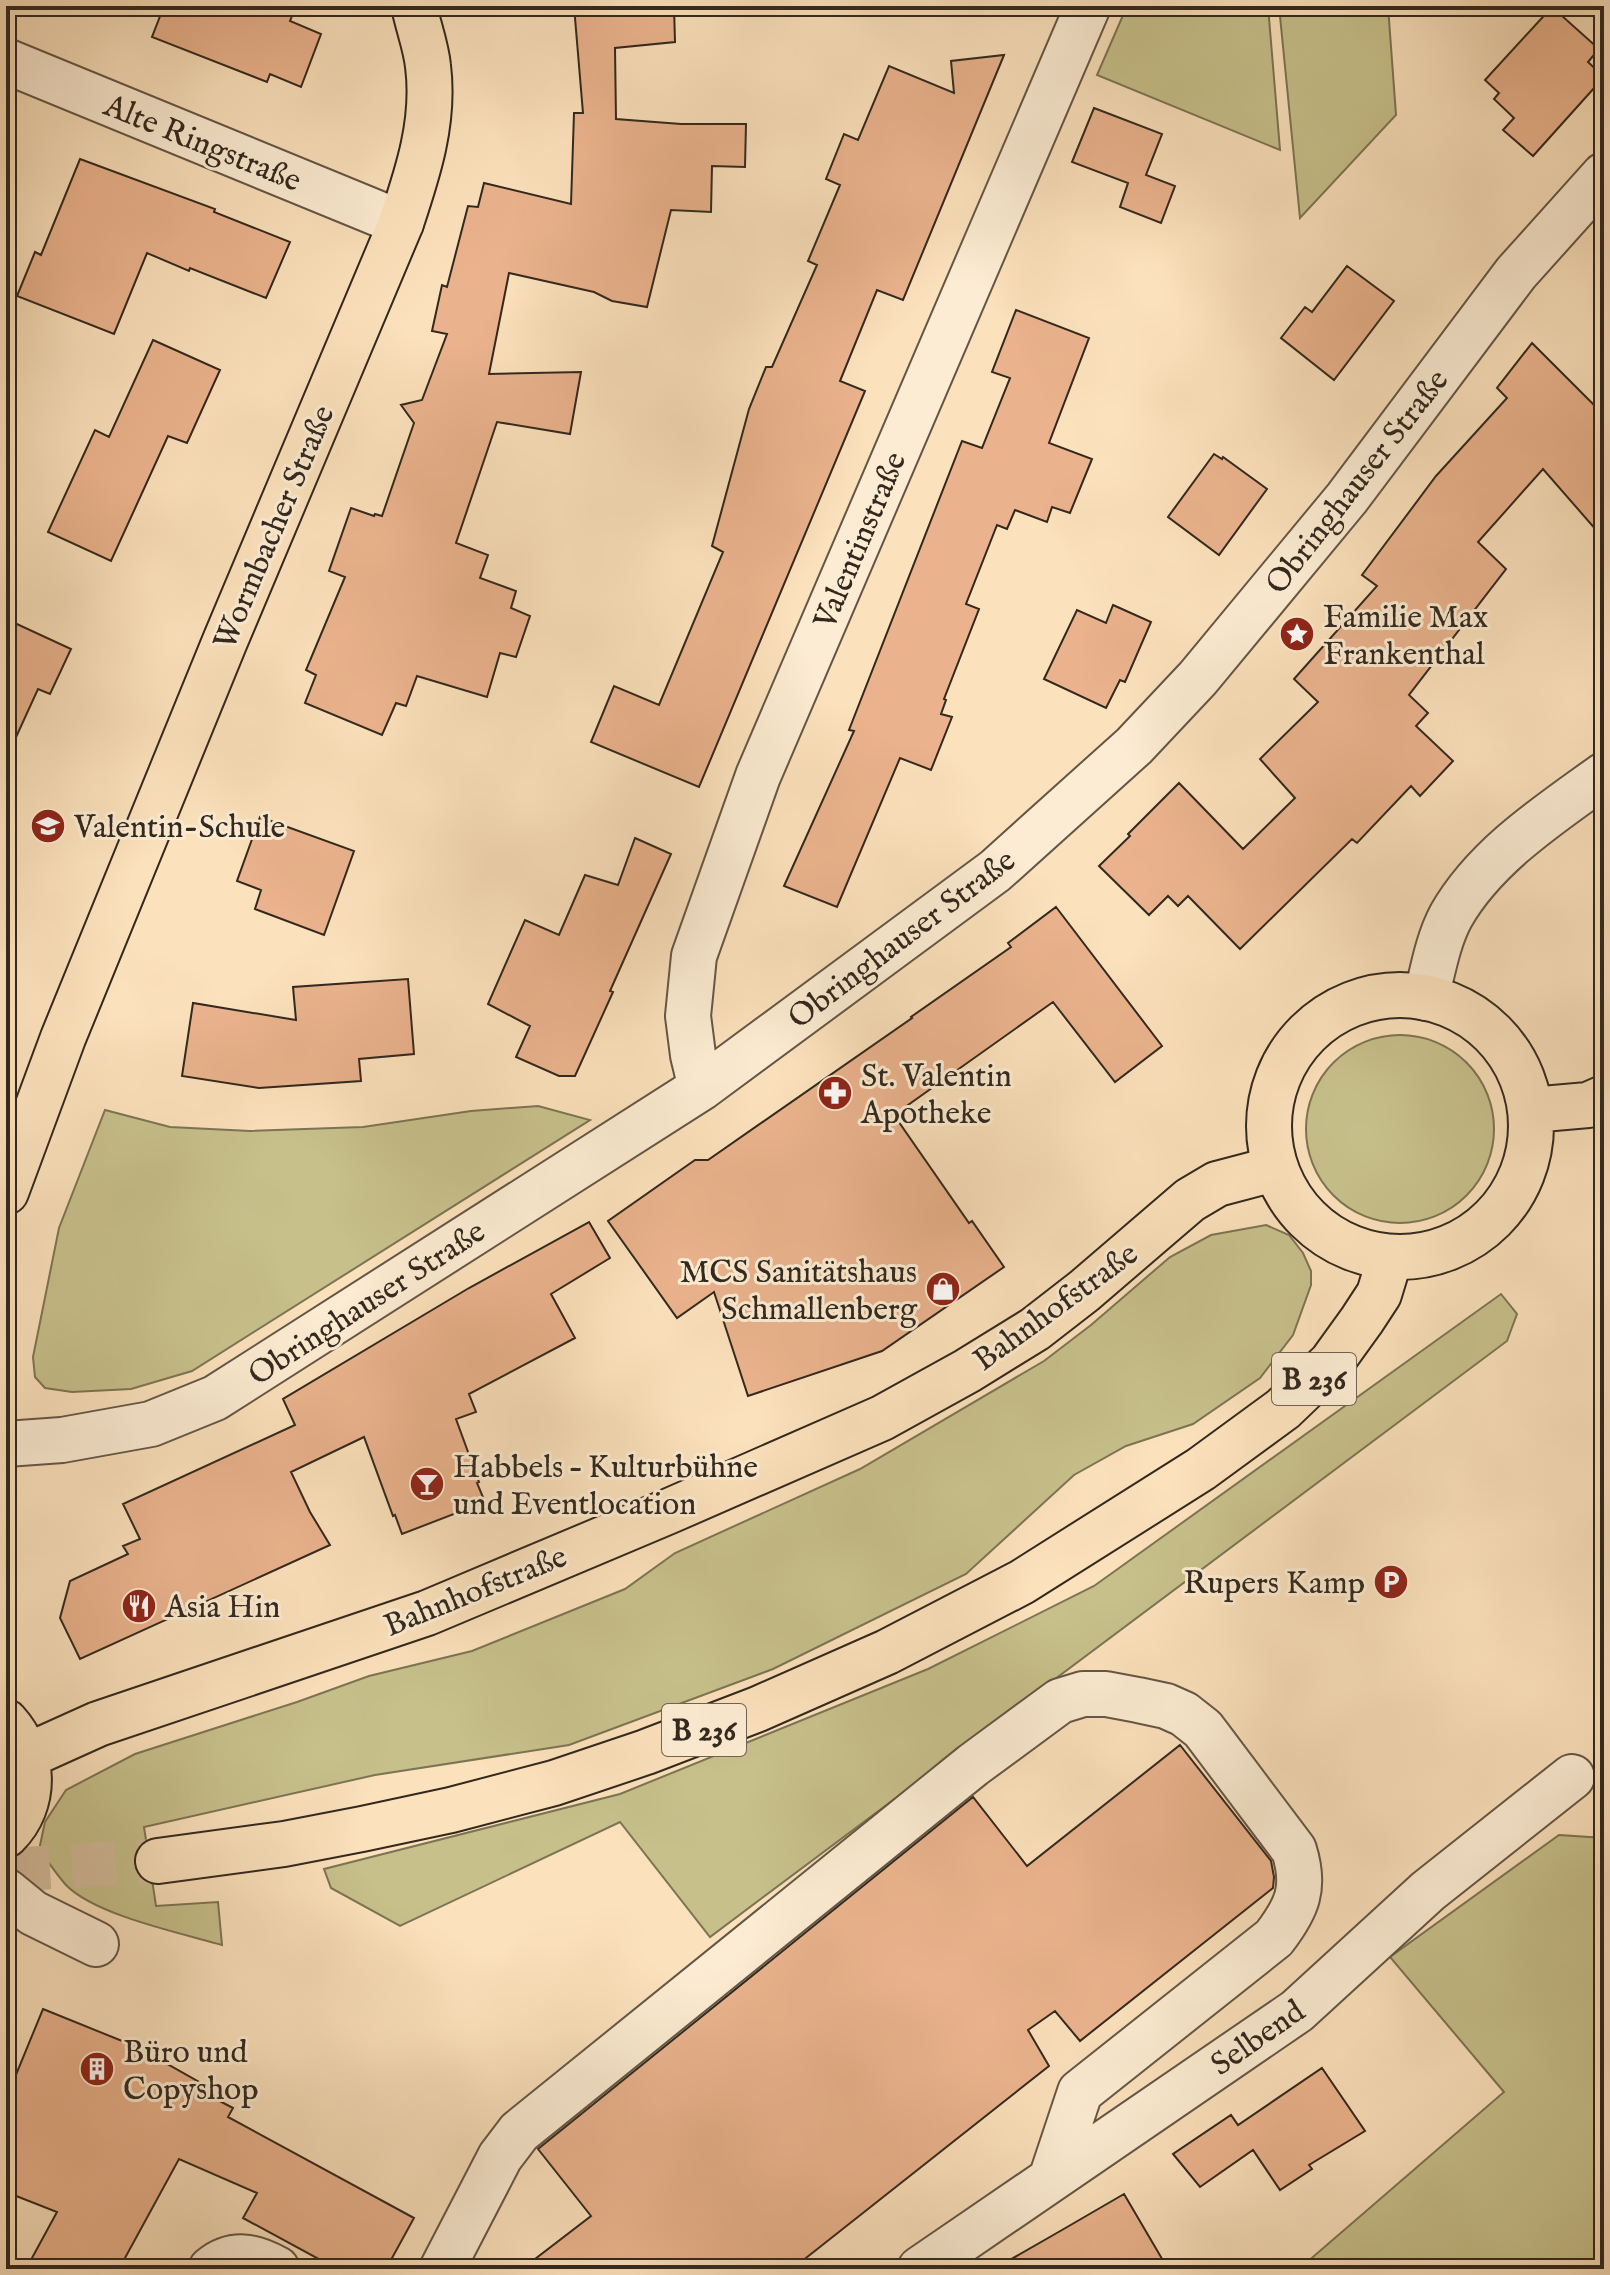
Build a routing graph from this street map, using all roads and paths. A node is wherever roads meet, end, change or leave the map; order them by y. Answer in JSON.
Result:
{"nodes":[{"id":1,"x":414,"y":6,"type":"edge"},
{"id":2,"x":1088,"y":6,"type":"edge"},
{"id":3,"x":6,"y":61,"type":"edge"},
{"id":4,"x":1604,"y":175,"type":"edge"},
{"id":5,"x":401,"y":223,"type":"junction"},
{"id":6,"x":1604,"y":775,"type":"edge"},
{"id":7,"x":1426,"y":998,"type":"junction"},
{"id":8,"x":701,"y":1088,"type":"junction"},
{"id":9,"x":1604,"y":1098,"type":"edge"},
{"id":10,"x":1531,"y":1110,"type":"junction"},
{"id":11,"x":1274,"y":1169,"type":"junction"},
{"id":12,"x":9,"y":1174,"type":"edge"},
{"id":13,"x":1390,"y":1258,"type":"junction"},
{"id":14,"x":6,"y":1444,"type":"edge"},
{"id":15,"x":16,"y":1739,"type":"edge"},
{"id":16,"x":1572,"y":1777,"type":"dead end"},
{"id":17,"x":6,"y":1835,"type":"edge"},
{"id":18,"x":158,"y":1861,"type":"tunnel mouth"},
{"id":19,"x":6,"y":1891,"type":"edge"},
{"id":20,"x":96,"y":1944,"type":"dead end"},
{"id":21,"x":1051,"y":2179,"type":"junction"},
{"id":22,"x":211,"y":2269,"type":"edge"},
{"id":23,"x":277,"y":2269,"type":"edge"},
{"id":24,"x":442,"y":2269,"type":"edge"},
{"id":25,"x":920,"y":2269,"type":"edge"}],
"edges":[{"from":1,"to":5,"type":"main road","name":"Wormbacher Straße"},
{"from":2,"to":8,"type":"street","name":"Valentinstraße"},
{"from":3,"to":5,"type":"street","name":"Alte Ringstraße"},
{"from":4,"to":8,"type":"street","name":"Obringhauser Straße"},
{"from":5,"to":12,"type":"main road","name":"Wormbacher Straße"},
{"from":6,"to":7,"type":"street"},
{"from":7,"to":10,"type":"main road"},
{"from":7,"to":11,"type":"main road"},
{"from":8,"to":14,"type":"street","name":"Obringhauser Straße"},
{"from":9,"to":10,"type":"main road"},
{"from":10,"to":13,"type":"main road"},
{"from":11,"to":13,"type":"main road"},
{"from":11,"to":15,"type":"main road","name":"Bahnhofstraße"},
{"from":13,"to":18,"type":"main road","number":"B 236"},
{"from":15,"to":17,"type":"main road"},
{"from":16,"to":21,"type":"street","name":"Selbend"},
{"from":19,"to":20,"type":"street"},
{"from":21,"to":24,"type":"street"},
{"from":21,"to":25,"type":"street","name":"Selbend"},
{"from":22,"to":23,"type":"street"}]}
